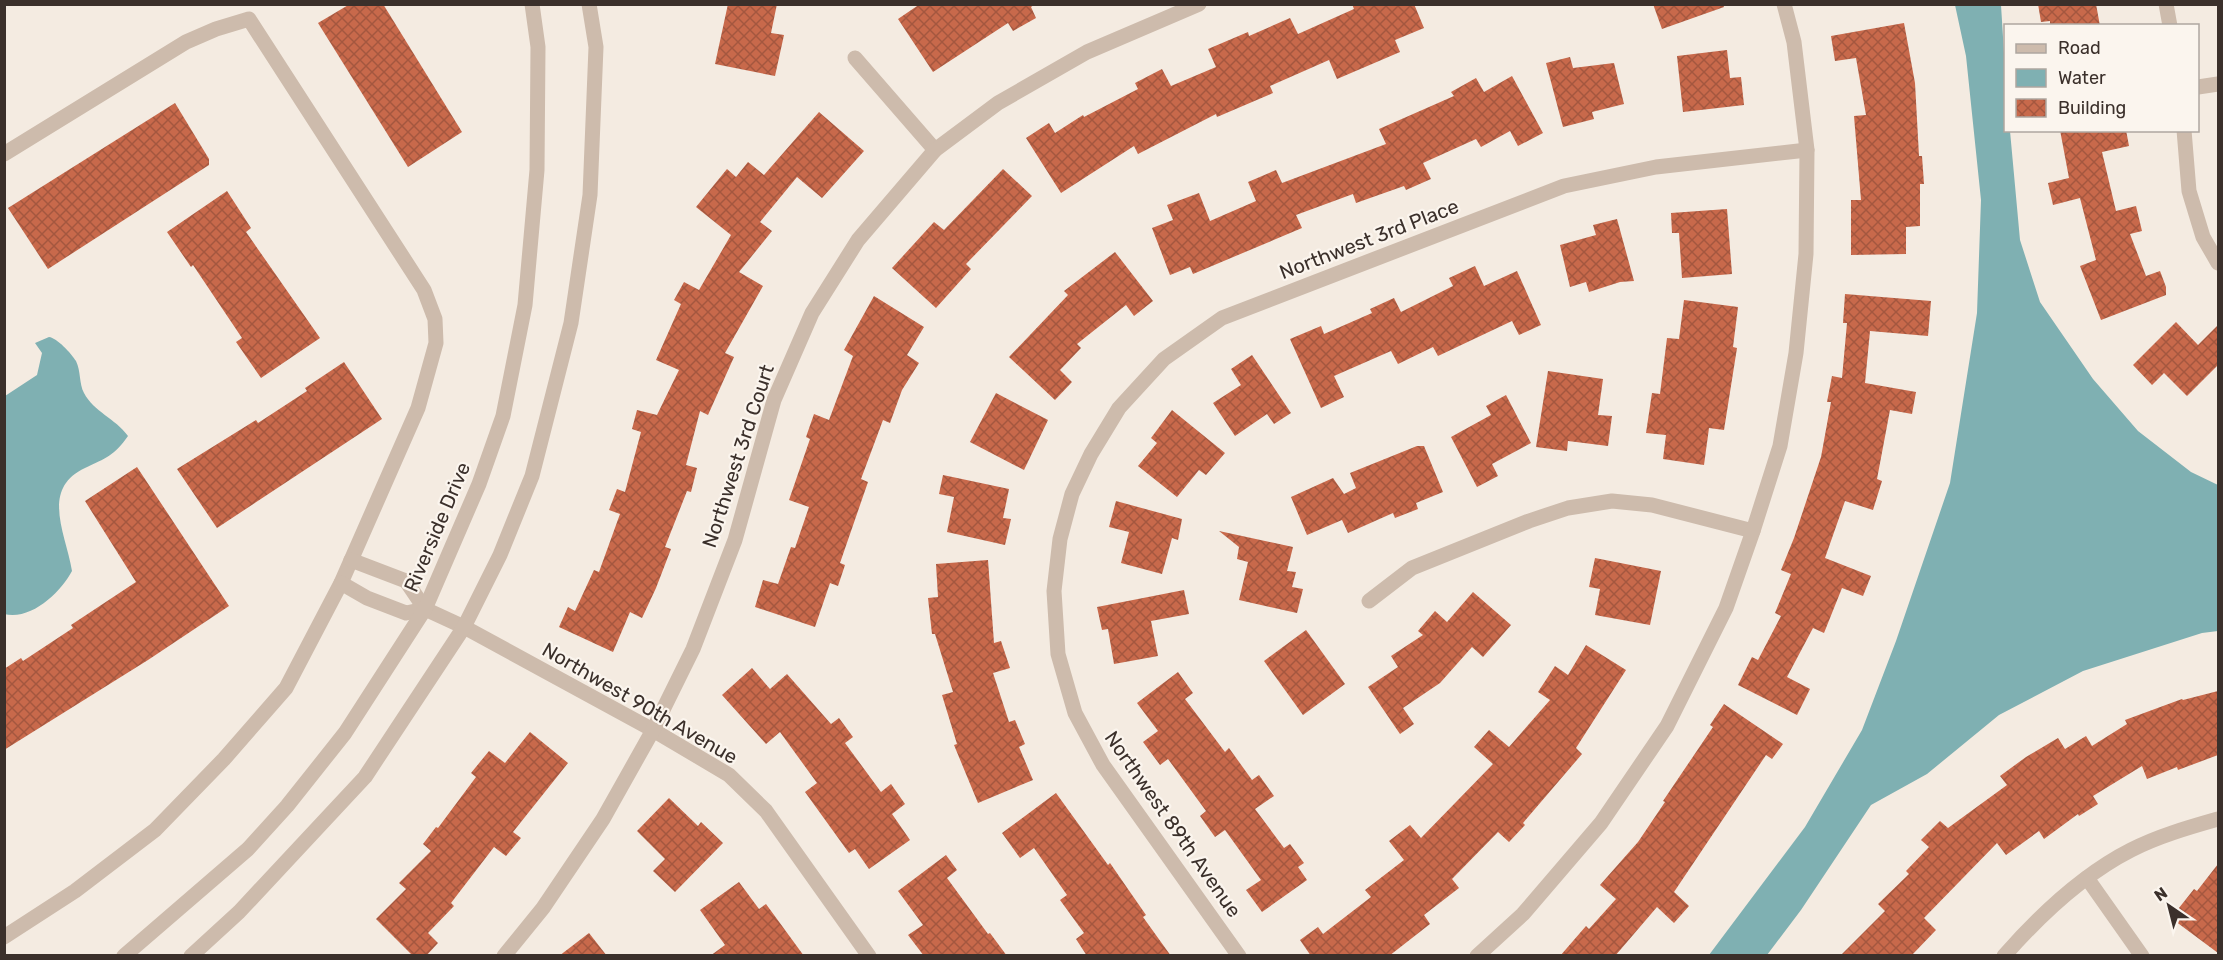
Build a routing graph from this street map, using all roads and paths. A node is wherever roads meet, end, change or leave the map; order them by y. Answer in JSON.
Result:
{"nodes":[{"id":1,"x":532,"y":4,"type":"edge"},
{"id":2,"x":589,"y":4,"type":"edge"},
{"id":3,"x":1199,"y":4,"type":"edge"},
{"id":4,"x":1784,"y":4,"type":"edge"},
{"id":5,"x":2166,"y":4,"type":"edge"},
{"id":6,"x":2170,"y":24,"type":"edge"},
{"id":7,"x":855,"y":58,"type":"dead end"},
{"id":8,"x":2218,"y":84,"type":"edge"},
{"id":9,"x":2199,"y":87,"type":"edge"},
{"id":10,"x":2184,"y":132,"type":"edge"},
{"id":11,"x":935,"y":150,"type":"junction"},
{"id":12,"x":1807,"y":150,"type":"junction"},
{"id":13,"x":4,"y":154,"type":"edge"},
{"id":14,"x":2218,"y":263,"type":"edge"},
{"id":15,"x":1753,"y":531,"type":"junction"},
{"id":16,"x":1060,"y":539,"type":"joint"},
{"id":17,"x":351,"y":560,"type":"junction"},
{"id":18,"x":341,"y":583,"type":"junction"},
{"id":19,"x":1369,"y":601,"type":"dead end"},
{"id":20,"x":425,"y":609,"type":"junction"},
{"id":21,"x":464,"y":627,"type":"junction"},
{"id":22,"x":653,"y":730,"type":"junction"},
{"id":23,"x":2218,"y":819,"type":"edge"},
{"id":24,"x":2087,"y":878,"type":"junction"},
{"id":25,"x":4,"y":937,"type":"edge"},
{"id":26,"x":124,"y":956,"type":"edge"},
{"id":27,"x":191,"y":956,"type":"edge"},
{"id":28,"x":504,"y":956,"type":"edge"},
{"id":29,"x":869,"y":956,"type":"edge"},
{"id":30,"x":1239,"y":956,"type":"edge"},
{"id":31,"x":1477,"y":956,"type":"edge"},
{"id":32,"x":2004,"y":956,"type":"edge"},
{"id":33,"x":2142,"y":956,"type":"edge"}],
"edges":[{"from":1,"to":20,"type":"street","name":"Riverside Drive"},
{"from":2,"to":21,"type":"street"},
{"from":3,"to":11,"type":"street","name":"Northwest 3rd Court"},
{"from":4,"to":12,"type":"street"},
{"from":5,"to":6,"type":"street"},
{"from":7,"to":11,"type":"street"},
{"from":8,"to":9,"type":"street"},
{"from":10,"to":14,"type":"street"},
{"from":11,"to":22,"type":"street","name":"Northwest 3rd Court"},
{"from":12,"to":15,"type":"street"},
{"from":12,"to":16,"type":"street","name":"Northwest 3rd Place"},
{"from":13,"to":17,"type":"street"},
{"from":15,"to":19,"type":"street"},
{"from":15,"to":31,"type":"street"},
{"from":16,"to":30,"type":"street","name":"Northwest 89th Avenue"},
{"from":17,"to":18,"type":"street"},
{"from":17,"to":20,"type":"street"},
{"from":18,"to":20,"type":"street"},
{"from":18,"to":25,"type":"street"},
{"from":20,"to":21,"type":"street","name":"Northwest 90th Avenue"},
{"from":20,"to":26,"type":"street","name":"Riverside Drive"},
{"from":21,"to":22,"type":"street","name":"Northwest 90th Avenue"},
{"from":21,"to":27,"type":"street"},
{"from":22,"to":28,"type":"street","name":"Northwest 3rd Court"},
{"from":22,"to":29,"type":"street","name":"Northwest 90th Avenue"},
{"from":23,"to":24,"type":"street"},
{"from":24,"to":32,"type":"street"},
{"from":24,"to":33,"type":"street"}]}
